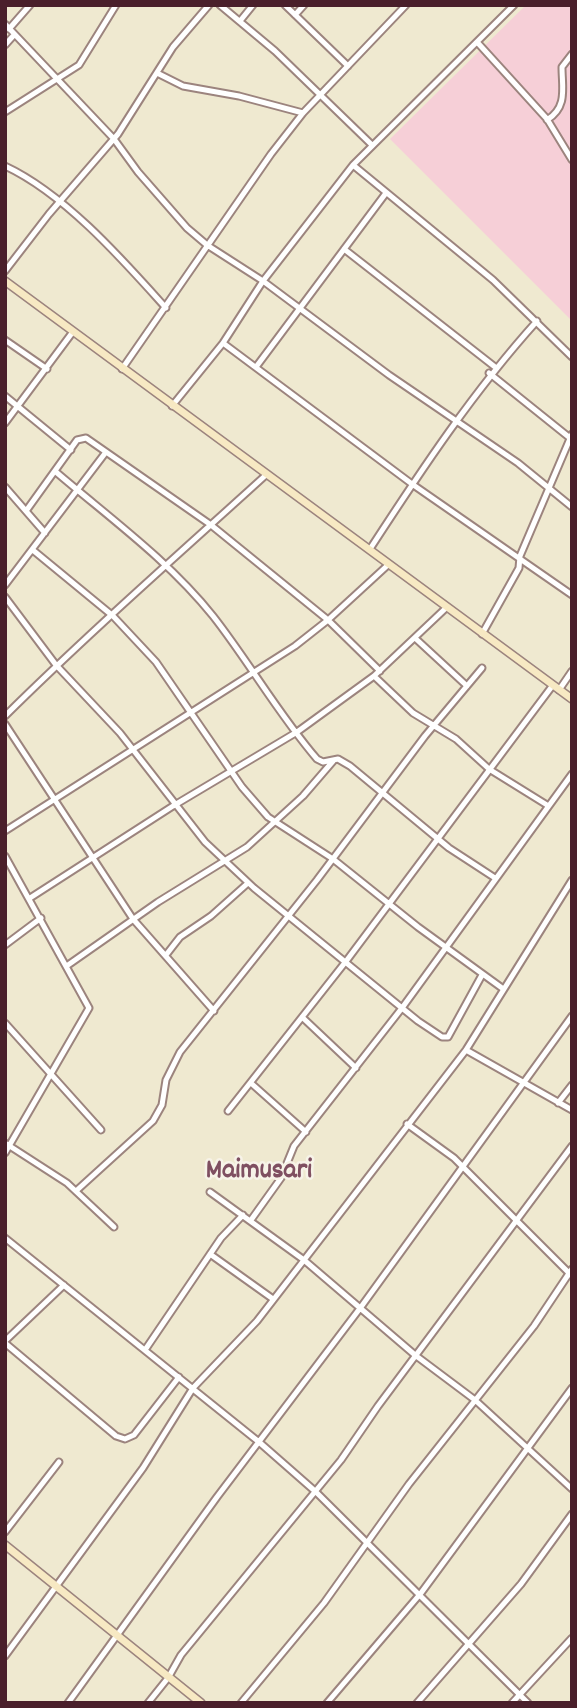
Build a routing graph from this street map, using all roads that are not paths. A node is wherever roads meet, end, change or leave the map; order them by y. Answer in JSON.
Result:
{"nodes":[{"id":1,"x":30,"y":5,"type":"edge"},
{"id":2,"x":116,"y":5,"type":"edge"},
{"id":3,"x":209,"y":5,"type":"edge"},
{"id":4,"x":220,"y":5,"type":"edge"},
{"id":5,"x":253,"y":5,"type":"edge"},
{"id":6,"x":285,"y":5,"type":"edge"},
{"id":7,"x":304,"y":5,"type":"edge"},
{"id":8,"x":406,"y":5,"type":"edge"},
{"id":9,"x":514,"y":5,"type":"edge"},
{"id":10,"x":295,"y":15,"type":"junction"},
{"id":11,"x":240,"y":22,"type":"junction"},
{"id":12,"x":7,"y":26,"type":"edge"},
{"id":13,"x":14,"y":35,"type":"junction"},
{"id":14,"x":477,"y":41,"type":"junction"},
{"id":15,"x":5,"y":45,"type":"edge"},
{"id":16,"x":572,"y":54,"type":"edge"},
{"id":17,"x":348,"y":66,"type":"junction"},
{"id":18,"x":157,"y":73,"type":"junction"},
{"id":19,"x":56,"y":80,"type":"junction"},
{"id":20,"x":320,"y":97,"type":"junction"},
{"id":21,"x":5,"y":113,"type":"edge"},
{"id":22,"x":303,"y":113,"type":"junction"},
{"id":23,"x":547,"y":120,"type":"junction"},
{"id":24,"x":114,"y":139,"type":"junction"},
{"id":25,"x":372,"y":145,"type":"junction"},
{"id":26,"x":572,"y":160,"type":"edge"},
{"id":27,"x":353,"y":165,"type":"junction"},
{"id":28,"x":5,"y":166,"type":"edge"},
{"id":29,"x":386,"y":193,"type":"junction"},
{"id":30,"x":59,"y":202,"type":"junction"},
{"id":31,"x":207,"y":245,"type":"junction"},
{"id":32,"x":344,"y":249,"type":"junction"},
{"id":33,"x":5,"y":271,"type":"edge"},
{"id":34,"x":5,"y":281,"type":"edge"},
{"id":35,"x":264,"y":281,"type":"junction"},
{"id":36,"x":166,"y":308,"type":"junction"},
{"id":37,"x":300,"y":309,"type":"junction"},
{"id":38,"x":537,"y":321,"type":"junction"},
{"id":39,"x":72,"y":333,"type":"junction"},
{"id":40,"x":5,"y":340,"type":"edge"},
{"id":41,"x":223,"y":343,"type":"junction"},
{"id":42,"x":572,"y":357,"type":"edge"},
{"id":43,"x":495,"y":367,"type":"junction"},
{"id":44,"x":256,"y":368,"type":"junction"},
{"id":45,"x":47,"y":369,"type":"junction"},
{"id":46,"x":122,"y":369,"type":"junction"},
{"id":47,"x":489,"y":373,"type":"junction"},
{"id":48,"x":5,"y":396,"type":"edge"},
{"id":49,"x":19,"y":405,"type":"junction"},
{"id":50,"x":172,"y":406,"type":"junction"},
{"id":51,"x":455,"y":420,"type":"junction"},
{"id":52,"x":5,"y":423,"type":"edge"},
{"id":53,"x":571,"y":436,"type":"edge"},
{"id":54,"x":71,"y":450,"type":"junction"},
{"id":55,"x":106,"y":452,"type":"junction"},
{"id":56,"x":56,"y":472,"type":"junction"},
{"id":57,"x":267,"y":474,"type":"junction"},
{"id":58,"x":412,"y":484,"type":"junction"},
{"id":59,"x":5,"y":487,"type":"edge"},
{"id":60,"x":548,"y":489,"type":"junction"},
{"id":61,"x":77,"y":490,"type":"junction"},
{"id":62,"x":572,"y":507,"type":"edge"},
{"id":63,"x":26,"y":511,"type":"junction"},
{"id":64,"x":211,"y":525,"type":"junction"},
{"id":65,"x":45,"y":533,"type":"junction"},
{"id":66,"x":370,"y":550,"type":"junction"},
{"id":67,"x":34,"y":551,"type":"junction"},
{"id":68,"x":520,"y":556,"type":"junction"},
{"id":69,"x":389,"y":564,"type":"junction"},
{"id":70,"x":167,"y":566,"type":"junction"},
{"id":71,"x":5,"y":585,"type":"edge"},
{"id":72,"x":572,"y":595,"type":"edge"},
{"id":73,"x":5,"y":597,"type":"edge"},
{"id":74,"x":447,"y":607,"type":"junction"},
{"id":75,"x":113,"y":616,"type":"junction"},
{"id":76,"x":328,"y":620,"type":"junction"},
{"id":77,"x":482,"y":634,"type":"junction"},
{"id":78,"x":415,"y":638,"type":"junction"},
{"id":79,"x":56,"y":665,"type":"junction"},
{"id":80,"x":482,"y":668,"type":"dead end"},
{"id":81,"x":380,"y":671,"type":"junction"},
{"id":82,"x":572,"y":671,"type":"edge"},
{"id":83,"x":253,"y":672,"type":"junction"},
{"id":84,"x":374,"y":676,"type":"junction"},
{"id":85,"x":467,"y":686,"type":"junction"},
{"id":86,"x":556,"y":687,"type":"junction"},
{"id":87,"x":572,"y":699,"type":"edge"},
{"id":88,"x":193,"y":712,"type":"junction"},
{"id":89,"x":5,"y":716,"type":"edge"},
{"id":90,"x":5,"y":724,"type":"edge"},
{"id":91,"x":434,"y":724,"type":"junction"},
{"id":92,"x":297,"y":732,"type":"junction"},
{"id":93,"x":132,"y":750,"type":"junction"},
{"id":94,"x":334,"y":760,"type":"junction"},
{"id":95,"x":489,"y":769,"type":"junction"},
{"id":96,"x":232,"y":771,"type":"junction"},
{"id":97,"x":572,"y":774,"type":"edge"},
{"id":98,"x":383,"y":792,"type":"junction"},
{"id":99,"x":55,"y":799,"type":"junction"},
{"id":100,"x":547,"y":805,"type":"junction"},
{"id":101,"x":173,"y":806,"type":"junction"},
{"id":102,"x":276,"y":822,"type":"junction"},
{"id":103,"x":5,"y":831,"type":"edge"},
{"id":104,"x":437,"y":838,"type":"junction"},
{"id":105,"x":5,"y":856,"type":"edge"},
{"id":106,"x":93,"y":859,"type":"junction"},
{"id":107,"x":333,"y":859,"type":"junction"},
{"id":108,"x":225,"y":862,"type":"junction"},
{"id":109,"x":495,"y":878,"type":"junction"},
{"id":110,"x":572,"y":880,"type":"edge"},
{"id":111,"x":248,"y":883,"type":"junction"},
{"id":112,"x":30,"y":898,"type":"junction"},
{"id":113,"x":389,"y":904,"type":"junction"},
{"id":114,"x":288,"y":915,"type":"junction"},
{"id":115,"x":41,"y":918,"type":"junction"},
{"id":116,"x":134,"y":919,"type":"junction"},
{"id":117,"x":5,"y":945,"type":"edge"},
{"id":118,"x":444,"y":947,"type":"junction"},
{"id":119,"x":166,"y":956,"type":"junction"},
{"id":120,"x":347,"y":960,"type":"junction"},
{"id":121,"x":68,"y":965,"type":"junction"},
{"id":122,"x":482,"y":975,"type":"junction"},
{"id":123,"x":502,"y":988,"type":"junction"},
{"id":124,"x":402,"y":1008,"type":"junction"},
{"id":125,"x":214,"y":1011,"type":"junction"},
{"id":126,"x":572,"y":1016,"type":"edge"},
{"id":127,"x":302,"y":1017,"type":"junction"},
{"id":128,"x":5,"y":1023,"type":"edge"},
{"id":129,"x":466,"y":1049,"type":"junction"},
{"id":130,"x":356,"y":1068,"type":"junction"},
{"id":131,"x":52,"y":1076,"type":"junction"},
{"id":132,"x":524,"y":1082,"type":"junction"},
{"id":133,"x":252,"y":1084,"type":"junction"},
{"id":134,"x":572,"y":1084,"type":"edge"},
{"id":135,"x":558,"y":1103,"type":"junction"},
{"id":136,"x":572,"y":1110,"type":"edge"},
{"id":137,"x":228,"y":1111,"type":"dead end"},
{"id":138,"x":407,"y":1124,"type":"junction"},
{"id":139,"x":101,"y":1130,"type":"dead end"},
{"id":140,"x":306,"y":1132,"type":"junction"},
{"id":141,"x":8,"y":1144,"type":"edge"},
{"id":142,"x":572,"y":1146,"type":"edge"},
{"id":143,"x":5,"y":1153,"type":"edge"},
{"id":144,"x":463,"y":1167,"type":"junction"},
{"id":145,"x":76,"y":1191,"type":"junction"},
{"id":146,"x":211,"y":1192,"type":"dead end"},
{"id":147,"x":243,"y":1215,"type":"junction"},
{"id":148,"x":251,"y":1220,"type":"junction"},
{"id":149,"x":515,"y":1223,"type":"junction"},
{"id":150,"x":114,"y":1227,"type":"dead end"},
{"id":151,"x":5,"y":1238,"type":"edge"},
{"id":152,"x":210,"y":1254,"type":"junction"},
{"id":153,"x":304,"y":1261,"type":"junction"},
{"id":154,"x":571,"y":1273,"type":"edge"},
{"id":155,"x":64,"y":1285,"type":"junction"},
{"id":156,"x":273,"y":1299,"type":"junction"},
{"id":157,"x":361,"y":1307,"type":"junction"},
{"id":158,"x":5,"y":1342,"type":"edge"},
{"id":159,"x":145,"y":1350,"type":"junction"},
{"id":160,"x":415,"y":1355,"type":"junction"},
{"id":161,"x":179,"y":1377,"type":"junction"},
{"id":162,"x":192,"y":1388,"type":"junction"},
{"id":163,"x":572,"y":1388,"type":"edge"},
{"id":164,"x":475,"y":1400,"type":"junction"},
{"id":165,"x":259,"y":1442,"type":"junction"},
{"id":166,"x":526,"y":1447,"type":"junction"},
{"id":167,"x":59,"y":1462,"type":"dead end"},
{"id":168,"x":572,"y":1489,"type":"edge"},
{"id":169,"x":316,"y":1492,"type":"junction"},
{"id":170,"x":572,"y":1514,"type":"edge"},
{"id":171,"x":5,"y":1532,"type":"edge"},
{"id":172,"x":368,"y":1543,"type":"junction"},
{"id":173,"x":5,"y":1545,"type":"edge"},
{"id":174,"x":55,"y":1586,"type":"junction"},
{"id":175,"x":421,"y":1593,"type":"junction"},
{"id":176,"x":117,"y":1635,"type":"junction"},
{"id":177,"x":572,"y":1639,"type":"edge"},
{"id":178,"x":470,"y":1645,"type":"junction"},
{"id":179,"x":5,"y":1656,"type":"edge"},
{"id":180,"x":168,"y":1678,"type":"junction"},
{"id":181,"x":520,"y":1695,"type":"junction"},
{"id":182,"x":68,"y":1703,"type":"edge"},
{"id":183,"x":148,"y":1703,"type":"edge"},
{"id":184,"x":201,"y":1703,"type":"edge"},
{"id":185,"x":241,"y":1703,"type":"edge"},
{"id":186,"x":327,"y":1703,"type":"edge"},
{"id":187,"x":417,"y":1703,"type":"edge"},
{"id":188,"x":512,"y":1703,"type":"edge"},
{"id":189,"x":528,"y":1703,"type":"edge"}],
"edges":[{"from":1,"to":12,"type":"street"},
{"from":2,"to":19,"type":"street"},
{"from":3,"to":18,"type":"street"},
{"from":4,"to":11,"type":"street"},
{"from":5,"to":11,"type":"street"},
{"from":6,"to":10,"type":"street"},
{"from":7,"to":10,"type":"street"},
{"from":8,"to":17,"type":"street"},
{"from":9,"to":14,"type":"street"},
{"from":10,"to":17,"type":"street"},
{"from":11,"to":20,"type":"street"},
{"from":12,"to":13,"type":"street"},
{"from":13,"to":15,"type":"street"},
{"from":13,"to":19,"type":"street"},
{"from":14,"to":23,"type":"street"},
{"from":14,"to":25,"type":"street"},
{"from":16,"to":23,"type":"street"},
{"from":17,"to":20,"type":"street"},
{"from":18,"to":22,"type":"street"},
{"from":18,"to":24,"type":"street"},
{"from":19,"to":21,"type":"street"},
{"from":19,"to":24,"type":"street"},
{"from":20,"to":22,"type":"street"},
{"from":20,"to":25,"type":"street"},
{"from":22,"to":31,"type":"street"},
{"from":23,"to":26,"type":"street"},
{"from":24,"to":30,"type":"street"},
{"from":24,"to":31,"type":"street"},
{"from":25,"to":27,"type":"street"},
{"from":27,"to":29,"type":"street"},
{"from":27,"to":35,"type":"street"},
{"from":28,"to":30,"type":"street"},
{"from":29,"to":32,"type":"street"},
{"from":29,"to":38,"type":"street"},
{"from":30,"to":33,"type":"street"},
{"from":30,"to":36,"type":"street"},
{"from":31,"to":35,"type":"street"},
{"from":31,"to":36,"type":"street"},
{"from":32,"to":37,"type":"street"},
{"from":32,"to":43,"type":"street"},
{"from":34,"to":39,"type":"main road"},
{"from":35,"to":37,"type":"street"},
{"from":35,"to":41,"type":"street"},
{"from":36,"to":46,"type":"street"},
{"from":37,"to":44,"type":"street"},
{"from":37,"to":51,"type":"street"},
{"from":38,"to":42,"type":"street"},
{"from":38,"to":43,"type":"street"},
{"from":39,"to":45,"type":"street"},
{"from":39,"to":46,"type":"main road"},
{"from":40,"to":45,"type":"street"},
{"from":41,"to":44,"type":"street"},
{"from":41,"to":50,"type":"street"},
{"from":43,"to":47,"type":"street"},
{"from":44,"to":58,"type":"street"},
{"from":45,"to":49,"type":"street"},
{"from":46,"to":50,"type":"main road"},
{"from":47,"to":51,"type":"street"},
{"from":47,"to":53,"type":"street"},
{"from":48,"to":49,"type":"street"},
{"from":49,"to":52,"type":"street"},
{"from":49,"to":54,"type":"street"},
{"from":50,"to":57,"type":"main road"},
{"from":51,"to":58,"type":"street"},
{"from":51,"to":60,"type":"street"},
{"from":53,"to":60,"type":"street"},
{"from":54,"to":55,"type":"street"},
{"from":54,"to":56,"type":"street"},
{"from":55,"to":61,"type":"street"},
{"from":55,"to":64,"type":"street"},
{"from":56,"to":61,"type":"street"},
{"from":56,"to":63,"type":"street"},
{"from":57,"to":64,"type":"street"},
{"from":57,"to":66,"type":"main road"},
{"from":58,"to":66,"type":"street"},
{"from":58,"to":68,"type":"street"},
{"from":59,"to":63,"type":"street"},
{"from":60,"to":62,"type":"street"},
{"from":60,"to":68,"type":"street"},
{"from":61,"to":65,"type":"street"},
{"from":61,"to":70,"type":"street"},
{"from":63,"to":65,"type":"street"},
{"from":64,"to":70,"type":"street"},
{"from":64,"to":76,"type":"street"},
{"from":65,"to":67,"type":"street"},
{"from":66,"to":69,"type":"main road"},
{"from":67,"to":71,"type":"street"},
{"from":67,"to":75,"type":"street"},
{"from":68,"to":72,"type":"street"},
{"from":68,"to":77,"type":"street"},
{"from":69,"to":74,"type":"main road"},
{"from":69,"to":76,"type":"street"},
{"from":70,"to":75,"type":"street"},
{"from":70,"to":83,"type":"street"},
{"from":73,"to":79,"type":"street"},
{"from":74,"to":77,"type":"main road"},
{"from":74,"to":78,"type":"street"},
{"from":75,"to":79,"type":"street"},
{"from":75,"to":88,"type":"street"},
{"from":76,"to":81,"type":"street"},
{"from":76,"to":83,"type":"street"},
{"from":77,"to":86,"type":"main road"},
{"from":78,"to":81,"type":"street"},
{"from":78,"to":85,"type":"street"},
{"from":79,"to":89,"type":"street"},
{"from":79,"to":93,"type":"street"},
{"from":80,"to":85,"type":"street"},
{"from":81,"to":84,"type":"street"},
{"from":82,"to":86,"type":"street"},
{"from":83,"to":88,"type":"street"},
{"from":83,"to":92,"type":"street"},
{"from":84,"to":91,"type":"street"},
{"from":84,"to":92,"type":"street"},
{"from":85,"to":91,"type":"street"},
{"from":86,"to":87,"type":"main road"},
{"from":86,"to":95,"type":"street"},
{"from":88,"to":93,"type":"street"},
{"from":88,"to":96,"type":"street"},
{"from":90,"to":99,"type":"street"},
{"from":91,"to":95,"type":"street"},
{"from":91,"to":98,"type":"street"},
{"from":92,"to":94,"type":"street"},
{"from":92,"to":96,"type":"street"},
{"from":93,"to":99,"type":"street"},
{"from":93,"to":101,"type":"street"},
{"from":94,"to":98,"type":"street"},
{"from":94,"to":102,"type":"street"},
{"from":95,"to":100,"type":"street"},
{"from":95,"to":104,"type":"street"},
{"from":96,"to":101,"type":"street"},
{"from":96,"to":102,"type":"street"},
{"from":97,"to":100,"type":"street"},
{"from":98,"to":104,"type":"street"},
{"from":98,"to":107,"type":"street"},
{"from":99,"to":103,"type":"street"},
{"from":99,"to":106,"type":"street"},
{"from":100,"to":109,"type":"street"},
{"from":101,"to":106,"type":"street"},
{"from":101,"to":108,"type":"street"},
{"from":102,"to":107,"type":"street"},
{"from":102,"to":108,"type":"street"},
{"from":104,"to":109,"type":"street"},
{"from":104,"to":113,"type":"street"},
{"from":105,"to":112,"type":"street"},
{"from":106,"to":112,"type":"street"},
{"from":106,"to":116,"type":"street"},
{"from":107,"to":113,"type":"street"},
{"from":107,"to":114,"type":"street"},
{"from":108,"to":111,"type":"street"},
{"from":108,"to":116,"type":"street"},
{"from":109,"to":118,"type":"street"},
{"from":110,"to":123,"type":"street"},
{"from":111,"to":114,"type":"street"},
{"from":111,"to":119,"type":"street"},
{"from":112,"to":115,"type":"street"},
{"from":113,"to":118,"type":"street"},
{"from":113,"to":120,"type":"street"},
{"from":114,"to":120,"type":"street"},
{"from":114,"to":125,"type":"street"},
{"from":115,"to":117,"type":"street"},
{"from":115,"to":121,"type":"street"},
{"from":116,"to":119,"type":"street"},
{"from":116,"to":121,"type":"street"},
{"from":118,"to":122,"type":"street"},
{"from":118,"to":124,"type":"street"},
{"from":119,"to":125,"type":"street"},
{"from":120,"to":124,"type":"street"},
{"from":120,"to":127,"type":"street"},
{"from":121,"to":131,"type":"street"},
{"from":122,"to":123,"type":"street"},
{"from":122,"to":124,"type":"street"},
{"from":123,"to":129,"type":"street"},
{"from":124,"to":130,"type":"street"},
{"from":125,"to":145,"type":"street"},
{"from":126,"to":132,"type":"street"},
{"from":127,"to":130,"type":"street"},
{"from":127,"to":133,"type":"street"},
{"from":128,"to":131,"type":"street"},
{"from":129,"to":132,"type":"street"},
{"from":129,"to":138,"type":"street"},
{"from":130,"to":140,"type":"street"},
{"from":131,"to":139,"type":"street"},
{"from":131,"to":141,"type":"street"},
{"from":132,"to":135,"type":"street"},
{"from":132,"to":144,"type":"street"},
{"from":133,"to":137,"type":"street"},
{"from":133,"to":140,"type":"street"},
{"from":134,"to":135,"type":"street"},
{"from":135,"to":136,"type":"street"},
{"from":138,"to":144,"type":"street"},
{"from":138,"to":153,"type":"street"},
{"from":140,"to":148,"type":"street"},
{"from":141,"to":143,"type":"street"},
{"from":141,"to":145,"type":"street"},
{"from":142,"to":149,"type":"street"},
{"from":144,"to":149,"type":"street"},
{"from":144,"to":157,"type":"street"},
{"from":145,"to":150,"type":"street"},
{"from":146,"to":147,"type":"street"},
{"from":147,"to":148,"type":"street"},
{"from":147,"to":152,"type":"street"},
{"from":148,"to":153,"type":"street"},
{"from":149,"to":154,"type":"street"},
{"from":149,"to":160,"type":"street"},
{"from":151,"to":155,"type":"street"},
{"from":152,"to":156,"type":"street"},
{"from":152,"to":159,"type":"street"},
{"from":153,"to":156,"type":"street"},
{"from":153,"to":157,"type":"street"},
{"from":154,"to":164,"type":"street"},
{"from":155,"to":158,"type":"street"},
{"from":155,"to":159,"type":"street"},
{"from":156,"to":162,"type":"street"},
{"from":157,"to":160,"type":"street"},
{"from":157,"to":165,"type":"street"},
{"from":158,"to":161,"type":"street"},
{"from":159,"to":161,"type":"street"},
{"from":160,"to":164,"type":"street"},
{"from":160,"to":169,"type":"street"},
{"from":161,"to":162,"type":"street"},
{"from":162,"to":165,"type":"street"},
{"from":162,"to":174,"type":"street"},
{"from":163,"to":166,"type":"street"},
{"from":164,"to":166,"type":"street"},
{"from":164,"to":172,"type":"street"},
{"from":165,"to":169,"type":"street"},
{"from":165,"to":176,"type":"street"},
{"from":166,"to":168,"type":"street"},
{"from":166,"to":175,"type":"street"},
{"from":167,"to":171,"type":"street"},
{"from":169,"to":172,"type":"street"},
{"from":169,"to":180,"type":"street"},
{"from":170,"to":178,"type":"street"},
{"from":172,"to":175,"type":"street"},
{"from":172,"to":185,"type":"street"},
{"from":173,"to":174,"type":"main road"},
{"from":174,"to":176,"type":"main road"},
{"from":174,"to":179,"type":"street"},
{"from":175,"to":178,"type":"street"},
{"from":175,"to":186,"type":"street"},
{"from":176,"to":180,"type":"main road"},
{"from":176,"to":182,"type":"street"},
{"from":177,"to":181,"type":"street"},
{"from":178,"to":181,"type":"street"},
{"from":178,"to":187,"type":"street"},
{"from":180,"to":183,"type":"street"},
{"from":180,"to":184,"type":"main road"},
{"from":181,"to":188,"type":"street"},
{"from":181,"to":189,"type":"street"}]}
